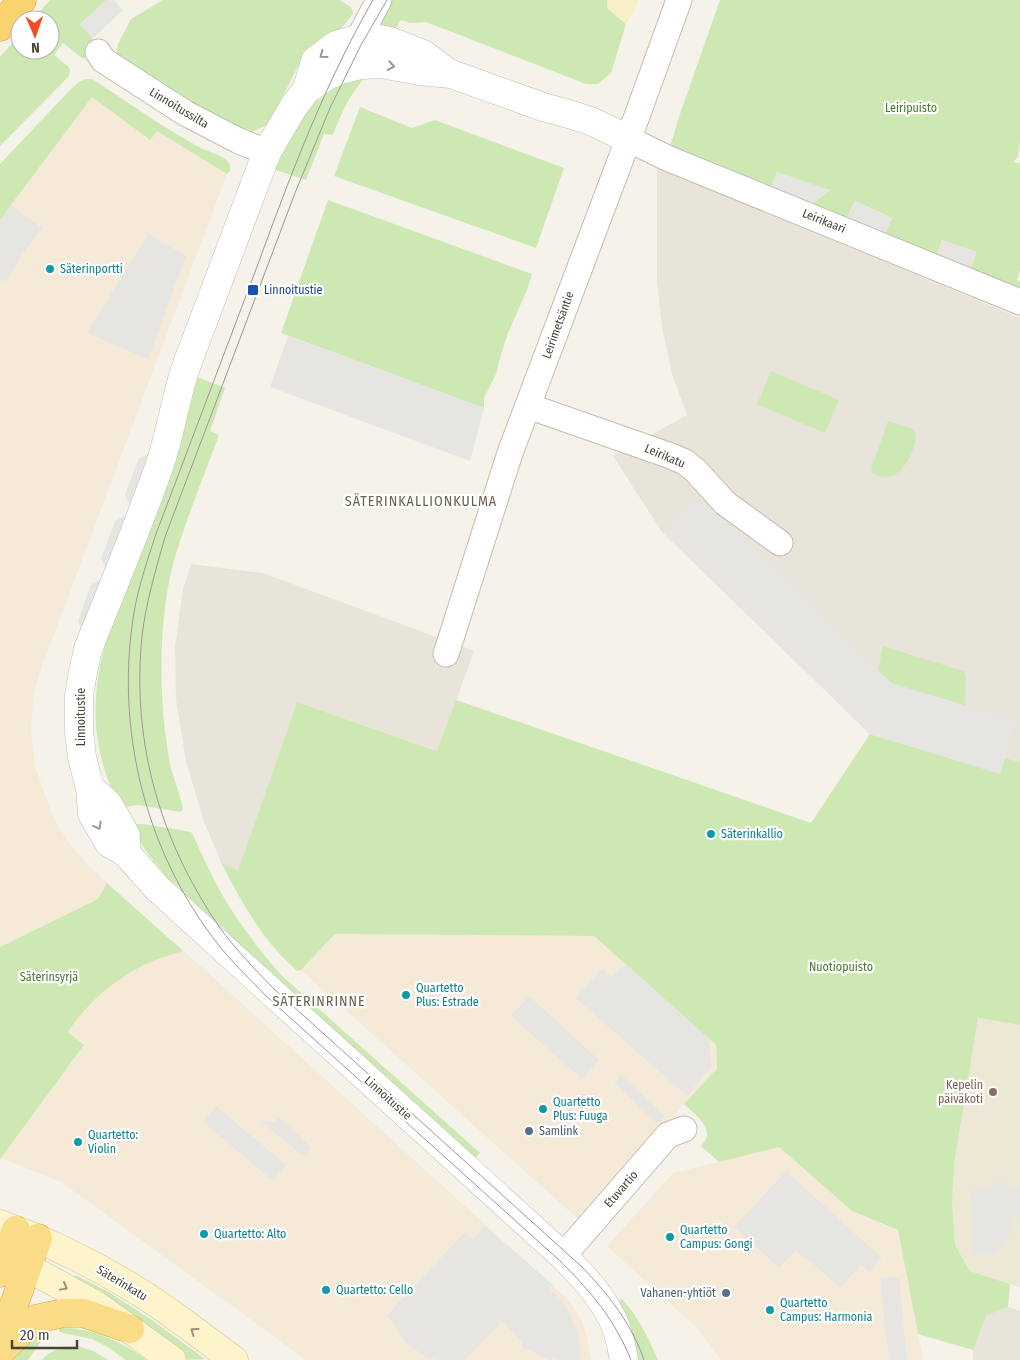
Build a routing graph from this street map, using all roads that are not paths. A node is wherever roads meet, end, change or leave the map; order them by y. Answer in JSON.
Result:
{"nodes":[{"id":1,"x":22,"y":0,"type":"edge"},
{"id":2,"x":380,"y":0,"type":"edge"},
{"id":3,"x":679,"y":0,"type":"edge"},
{"id":4,"x":0,"y":27,"type":"edge"},
{"id":5,"x":358,"y":39,"type":"junction"},
{"id":6,"x":98,"y":52,"type":"dead end"},
{"id":7,"x":342,"y":69,"type":"junction"},
{"id":8,"x":451,"y":74,"type":"junction"},
{"id":9,"x":307,"y":89,"type":"junction"},
{"id":10,"x":628,"y":139,"type":"junction"},
{"id":11,"x":267,"y":152,"type":"junction"},
{"id":12,"x":1020,"y":302,"type":"edge"},
{"id":13,"x":528,"y":406,"type":"junction"},
{"id":14,"x":780,"y":543,"type":"dead end"},
{"id":15,"x":446,"y":654,"type":"dead end"},
{"id":16,"x":684,"y":1130,"type":"dead end"},
{"id":17,"x":18,"y":1230,"type":"edge"},
{"id":18,"x":563,"y":1256,"type":"junction"},
{"id":19,"x":8,"y":1264,"type":"edge"},
{"id":20,"x":130,"y":1329,"type":"junction"},
{"id":21,"x":0,"y":1343,"type":"edge"},
{"id":22,"x":0,"y":1352,"type":"edge"},
{"id":23,"x":172,"y":1360,"type":"edge"},
{"id":24,"x":234,"y":1360,"type":"edge"},
{"id":25,"x":624,"y":1360,"type":"edge"}],
"edges":[{"from":1,"to":4,"type":"highway"},
{"from":2,"to":5,"type":"street"},
{"from":3,"to":10,"type":"street","name":"Leirimetsäntie"},
{"from":5,"to":7,"type":"street"},
{"from":5,"to":8,"type":"street","name":"Linnoitustie"},
{"from":5,"to":9,"type":"street","name":"Linnoitustie","one_way":true},
{"from":6,"to":11,"type":"street","name":"Linnoitussilta"},
{"from":7,"to":8,"type":"street","name":"Linnoitustie","one_way":true},
{"from":7,"to":9,"type":"street","name":"Linnoitustie"},
{"from":8,"to":10,"type":"street","name":"Linnoitustie"},
{"from":9,"to":11,"type":"street","name":"Linnoitustie"},
{"from":10,"to":12,"type":"street","name":"Leirikaari"},
{"from":10,"to":13,"type":"street","name":"Leirimetsäntie"},
{"from":11,"to":18,"type":"street","name":"Linnoitustie"},
{"from":13,"to":14,"type":"street","name":"Leirikatu"},
{"from":13,"to":15,"type":"street","name":"Leirimetsäntie"},
{"from":16,"to":18,"type":"street","name":"Etuvartio"},
{"from":17,"to":19,"type":"highway"},
{"from":24,"to":17,"type":"main road","name":"Säterinkatu","one_way":true},
{"from":18,"to":25,"type":"street","name":"Linnoitustie"},
{"from":19,"to":20,"type":"main road","one_way":true},
{"from":19,"to":21,"type":"highway"},
{"from":20,"to":22,"type":"highway"},
{"from":20,"to":23,"type":"main road"}]}
